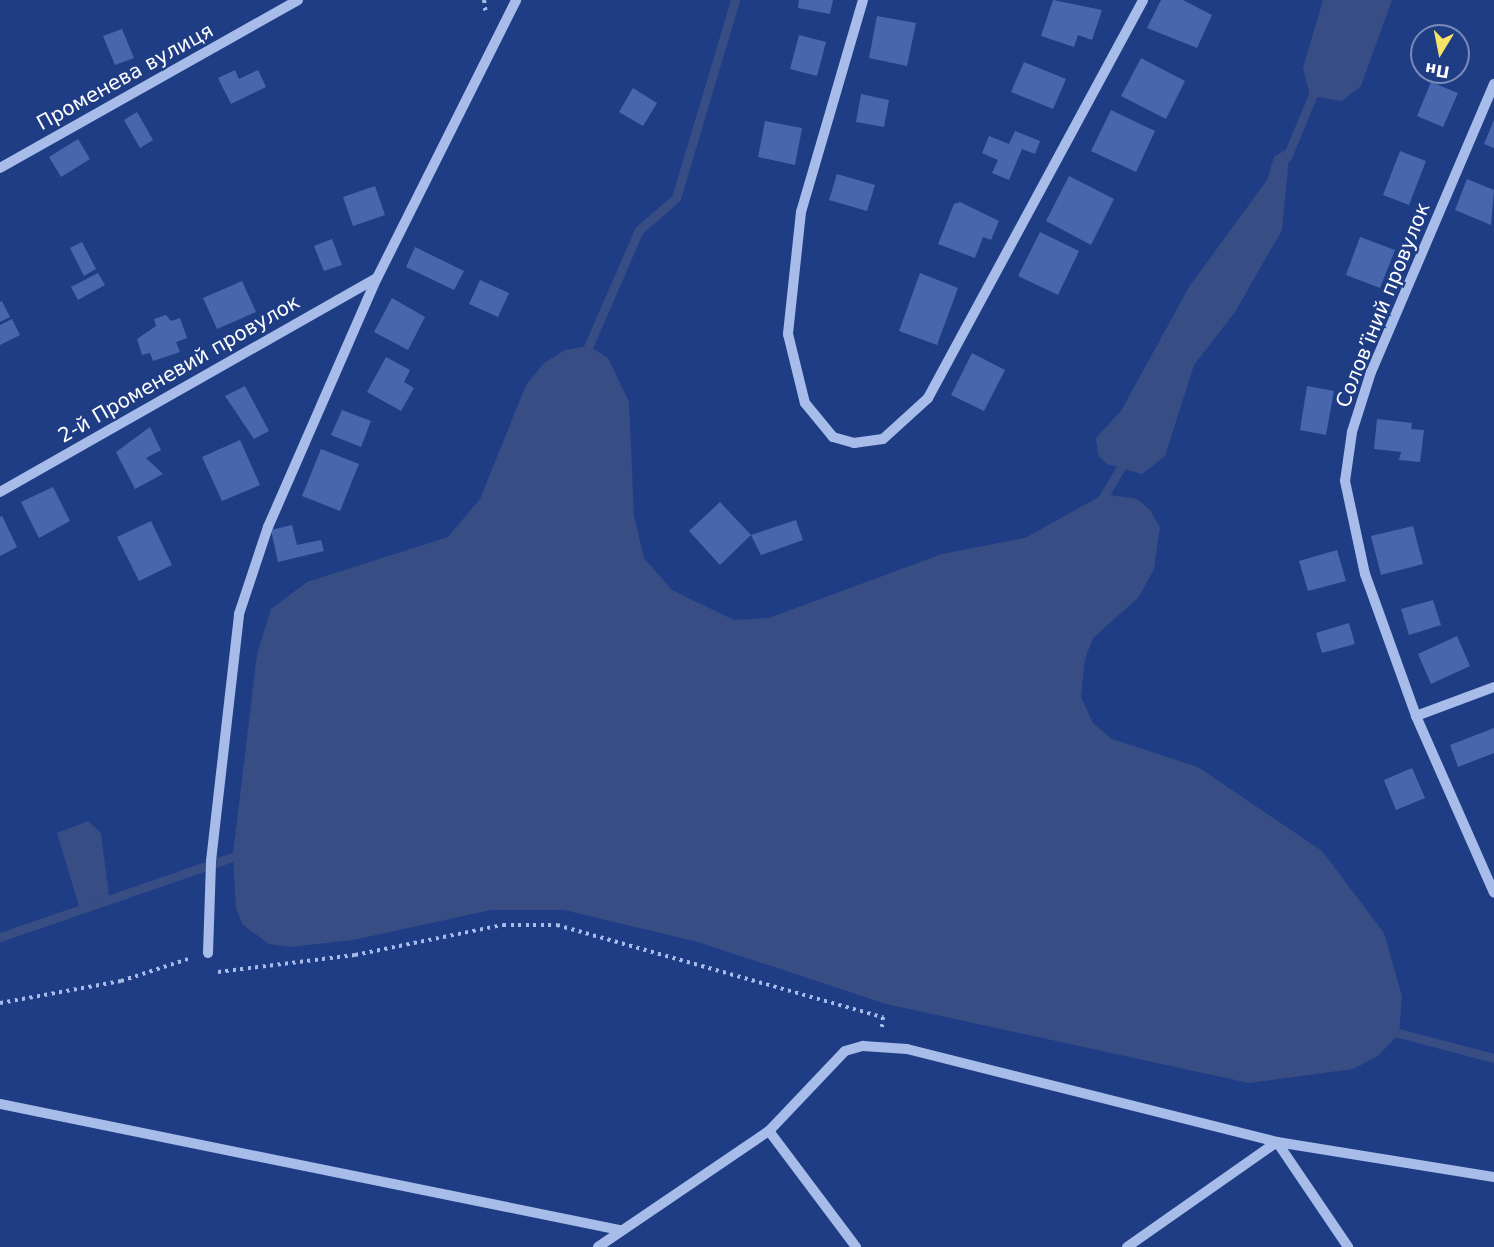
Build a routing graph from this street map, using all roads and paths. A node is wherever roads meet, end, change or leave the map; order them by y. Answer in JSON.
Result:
{"nodes":[{"id":1,"x":298,"y":0,"type":"edge"},
{"id":2,"x":516,"y":0,"type":"edge"},
{"id":3,"x":863,"y":0,"type":"edge"},
{"id":4,"x":1143,"y":0,"type":"edge"},
{"id":5,"x":1494,"y":84,"type":"edge"},
{"id":6,"x":0,"y":168,"type":"edge"},
{"id":7,"x":377,"y":278,"type":"junction"},
{"id":8,"x":0,"y":492,"type":"edge"},
{"id":9,"x":1494,"y":687,"type":"edge"},
{"id":10,"x":1416,"y":717,"type":"junction"},
{"id":11,"x":1494,"y":893,"type":"edge"},
{"id":12,"x":208,"y":953,"type":"junction"},
{"id":13,"x":0,"y":1003,"type":"edge"},
{"id":14,"x":879,"y":1046,"type":"junction"},
{"id":15,"x":0,"y":1104,"type":"edge"},
{"id":16,"x":769,"y":1131,"type":"junction"},
{"id":17,"x":1277,"y":1142,"type":"junction"},
{"id":18,"x":1494,"y":1177,"type":"edge"},
{"id":19,"x":620,"y":1230,"type":"junction"},
{"id":20,"x":598,"y":1247,"type":"edge"},
{"id":21,"x":856,"y":1247,"type":"edge"},
{"id":22,"x":1127,"y":1247,"type":"edge"},
{"id":23,"x":1348,"y":1247,"type":"edge"}],
"edges":[{"from":1,"to":6,"type":"street","name":"Променева вулиця"},
{"from":2,"to":7,"type":"street"},
{"from":3,"to":4,"type":"street"},
{"from":5,"to":10,"type":"street","name":"Соловʼїний провулок"},
{"from":7,"to":8,"type":"street","name":"2-й Променевий провулок"},
{"from":7,"to":12,"type":"street"},
{"from":9,"to":10,"type":"street"},
{"from":10,"to":11,"type":"street","name":"Соловʼїний провулок"},
{"from":12,"to":13,"type":"path"},
{"from":12,"to":14,"type":"path"},
{"from":14,"to":16,"type":"street"},
{"from":14,"to":17,"type":"street"},
{"from":15,"to":19,"type":"street"},
{"from":16,"to":19,"type":"street"},
{"from":16,"to":21,"type":"street"},
{"from":17,"to":18,"type":"street"},
{"from":17,"to":22,"type":"street"},
{"from":17,"to":23,"type":"street"},
{"from":19,"to":20,"type":"street"}]}
